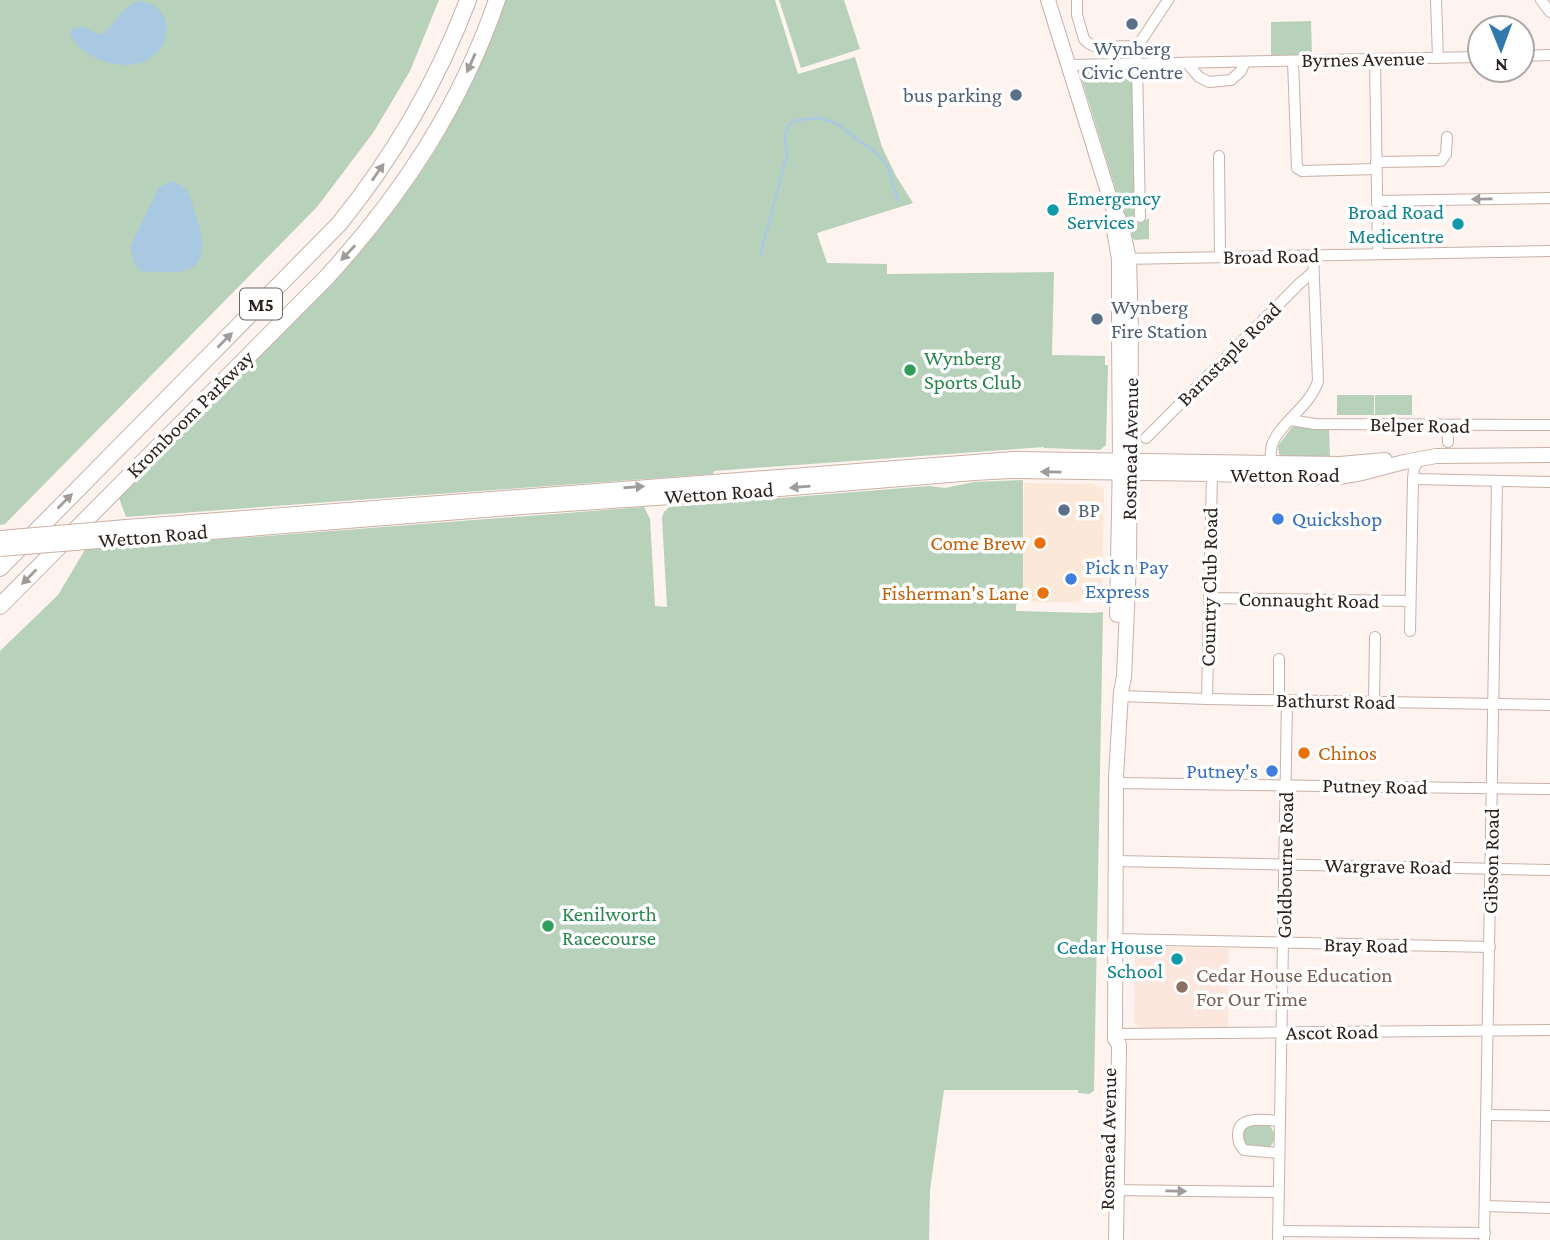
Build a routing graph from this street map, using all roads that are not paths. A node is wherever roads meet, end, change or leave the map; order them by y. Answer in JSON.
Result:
{"nodes":[{"id":1,"x":468,"y":0,"type":"edge"},
{"id":2,"x":497,"y":0,"type":"edge"},
{"id":3,"x":1048,"y":0,"type":"edge"},
{"id":4,"x":1077,"y":0,"type":"edge"},
{"id":5,"x":1168,"y":0,"type":"edge"},
{"id":6,"x":1436,"y":0,"type":"edge"},
{"id":7,"x":1541,"y":0,"type":"edge"},
{"id":8,"x":1550,"y":12,"type":"edge"},
{"id":9,"x":1134,"y":46,"type":"junction"},
{"id":10,"x":1466,"y":57,"type":"edge"},
{"id":11,"x":1438,"y":58,"type":"junction"},
{"id":12,"x":1375,"y":59,"type":"junction"},
{"id":13,"x":1293,"y":61,"type":"junction"},
{"id":14,"x":1245,"y":62,"type":"junction"},
{"id":15,"x":1187,"y":63,"type":"junction"},
{"id":16,"x":1137,"y":64,"type":"junction"},
{"id":17,"x":1069,"y":65,"type":"junction"},
{"id":18,"x":1447,"y":137,"type":"dead end"},
{"id":19,"x":1219,"y":156,"type":"dead end"},
{"id":20,"x":1376,"y":166,"type":"junction"},
{"id":21,"x":1550,"y":198,"type":"edge"},
{"id":22,"x":1377,"y":201,"type":"junction"},
{"id":23,"x":1140,"y":217,"type":"dead end"},
{"id":24,"x":1550,"y":251,"type":"edge"},
{"id":25,"x":1378,"y":254,"type":"junction"},
{"id":26,"x":1313,"y":255,"type":"junction"},
{"id":27,"x":1220,"y":257,"type":"junction"},
{"id":28,"x":1124,"y":260,"type":"junction"},
{"id":29,"x":1313,"y":272,"type":"junction"},
{"id":30,"x":1290,"y":420,"type":"junction"},
{"id":31,"x":1447,"y":425,"type":"junction"},
{"id":32,"x":1550,"y":425,"type":"edge"},
{"id":33,"x":1146,"y":438,"type":"dead end"},
{"id":34,"x":1448,"y":442,"type":"dead end"},
{"id":35,"x":1550,"y":455,"type":"edge"},
{"id":36,"x":1436,"y":456,"type":"junction"},
{"id":37,"x":1420,"y":459,"type":"junction"},
{"id":38,"x":1405,"y":462,"type":"junction"},
{"id":39,"x":1125,"y":466,"type":"junction"},
{"id":40,"x":1270,"y":470,"type":"junction"},
{"id":41,"x":1212,"y":474,"type":"junction"},
{"id":42,"x":1413,"y":479,"type":"junction"},
{"id":43,"x":1497,"y":482,"type":"junction"},
{"id":44,"x":1550,"y":482,"type":"edge"},
{"id":45,"x":125,"y":533,"type":"junction"},
{"id":46,"x":0,"y":538,"type":"edge"},
{"id":47,"x":0,"y":549,"type":"edge"},
{"id":48,"x":0,"y":568,"type":"edge"},
{"id":49,"x":1209,"y":598,"type":"junction"},
{"id":50,"x":1410,"y":601,"type":"junction"},
{"id":51,"x":0,"y":606,"type":"edge"},
{"id":52,"x":1410,"y":631,"type":"dead end"},
{"id":53,"x":1375,"y":637,"type":"dead end"},
{"id":54,"x":1279,"y":659,"type":"dead end"},
{"id":55,"x":1121,"y":694,"type":"junction"},
{"id":56,"x":1207,"y":699,"type":"junction"},
{"id":57,"x":1283,"y":700,"type":"junction"},
{"id":58,"x":1374,"y":702,"type":"junction"},
{"id":59,"x":1493,"y":704,"type":"junction"},
{"id":60,"x":1550,"y":705,"type":"edge"},
{"id":61,"x":1116,"y":783,"type":"junction"},
{"id":62,"x":1286,"y":785,"type":"junction"},
{"id":63,"x":1492,"y":788,"type":"junction"},
{"id":64,"x":1550,"y":789,"type":"edge"},
{"id":65,"x":1116,"y":861,"type":"junction"},
{"id":66,"x":1284,"y":864,"type":"junction"},
{"id":67,"x":1491,"y":868,"type":"junction"},
{"id":68,"x":1550,"y":870,"type":"edge"},
{"id":69,"x":1116,"y":939,"type":"junction"},
{"id":70,"x":1283,"y":943,"type":"junction"},
{"id":71,"x":1490,"y":947,"type":"junction"},
{"id":72,"x":1550,"y":1030,"type":"edge"},
{"id":73,"x":1489,"y":1031,"type":"junction"},
{"id":74,"x":1282,"y":1033,"type":"junction"},
{"id":75,"x":1115,"y":1036,"type":"junction"},
{"id":76,"x":1487,"y":1115,"type":"junction"},
{"id":77,"x":1550,"y":1116,"type":"edge"},
{"id":78,"x":1280,"y":1121,"type":"junction"},
{"id":79,"x":1279,"y":1153,"type":"junction"},
{"id":80,"x":1112,"y":1191,"type":"junction"},
{"id":81,"x":1278,"y":1192,"type":"junction"},
{"id":82,"x":1485,"y":1206,"type":"junction"},
{"id":83,"x":1550,"y":1208,"type":"edge"},
{"id":84,"x":1278,"y":1236,"type":"edge"},
{"id":85,"x":1484,"y":1236,"type":"edge"},
{"id":86,"x":1107,"y":1240,"type":"edge"},
{"id":87,"x":1116,"y":1240,"type":"edge"}],
"edges":[{"from":48,"to":1,"type":"highway","name":"Kromboom Parkway","number":"M5","one_way":true},
{"from":2,"to":51,"type":"highway","name":"Kromboom Parkway","number":"M5","one_way":true},
{"from":3,"to":17,"type":"main road","name":"Rosmead Avenue"},
{"from":4,"to":9,"type":"street"},
{"from":5,"to":9,"type":"street"},
{"from":6,"to":11,"type":"street"},
{"from":7,"to":8,"type":"street"},
{"from":9,"to":16,"type":"street"},
{"from":10,"to":11,"type":"street","name":"Byrnes Avenue"},
{"from":11,"to":12,"type":"street","name":"Byrnes Avenue"},
{"from":12,"to":13,"type":"street","name":"Byrnes Avenue"},
{"from":12,"to":20,"type":"street"},
{"from":13,"to":14,"type":"street","name":"Byrnes Avenue"},
{"from":13,"to":20,"type":"street"},
{"from":14,"to":15,"type":"street","name":"Byrnes Avenue"},
{"from":14,"to":15,"type":"street"},
{"from":15,"to":16,"type":"street","name":"Byrnes Avenue"},
{"from":16,"to":17,"type":"street","name":"Byrnes Avenue"},
{"from":16,"to":23,"type":"street"},
{"from":17,"to":28,"type":"main road","name":"Rosmead Avenue"},
{"from":18,"to":20,"type":"street"},
{"from":19,"to":27,"type":"street"},
{"from":20,"to":22,"type":"street"},
{"from":21,"to":22,"type":"street","one_way":true},
{"from":22,"to":25,"type":"street"},
{"from":24,"to":25,"type":"street","name":"Broad Road"},
{"from":25,"to":26,"type":"street","name":"Broad Road"},
{"from":26,"to":27,"type":"street","name":"Broad Road"},
{"from":26,"to":29,"type":"street"},
{"from":27,"to":28,"type":"street","name":"Broad Road"},
{"from":28,"to":39,"type":"main road","name":"Rosmead Avenue"},
{"from":29,"to":30,"type":"street"},
{"from":29,"to":33,"type":"street","name":"Barnstaple Road"},
{"from":30,"to":31,"type":"street","name":"Belper Road"},
{"from":30,"to":40,"type":"street"},
{"from":31,"to":32,"type":"street","name":"Belper Road"},
{"from":31,"to":34,"type":"street"},
{"from":35,"to":36,"type":"main road","name":"Wetton Road"},
{"from":36,"to":37,"type":"main road","name":"Wetton Road"},
{"from":36,"to":40,"type":"main road","name":"Wetton Road"},
{"from":37,"to":38,"type":"main road","name":"Wetton Road"},
{"from":37,"to":42,"type":"street","name":"Connaught Road"},
{"from":38,"to":40,"type":"main road","name":"Wetton Road"},
{"from":38,"to":42,"type":"street","name":"Connaught Road"},
{"from":39,"to":40,"type":"main road","name":"Wetton Road"},
{"from":39,"to":41,"type":"main road","name":"Wetton Road"},
{"from":39,"to":45,"type":"main road","name":"Wetton Road"},
{"from":39,"to":55,"type":"main road","name":"Rosmead Avenue"},
{"from":40,"to":41,"type":"main road","name":"Wetton Road"},
{"from":41,"to":49,"type":"street","name":"Country Club Road"},
{"from":42,"to":43,"type":"street"},
{"from":42,"to":50,"type":"street","name":"Connaught Road"},
{"from":43,"to":44,"type":"street"},
{"from":43,"to":59,"type":"street","name":"Gibson Road"},
{"from":45,"to":46,"type":"main road","name":"Wetton Road","bridge":true},
{"from":45,"to":47,"type":"main road","name":"Wetton Road","bridge":true},
{"from":49,"to":50,"type":"street","name":"Connaught Road"},
{"from":49,"to":56,"type":"street","name":"Country Club Road"},
{"from":50,"to":52,"type":"street","name":"Connaught Road"},
{"from":53,"to":58,"type":"street"},
{"from":54,"to":57,"type":"street","name":"Goldbourne Road"},
{"from":55,"to":56,"type":"street","name":"Bathurst Road"},
{"from":55,"to":61,"type":"main road","name":"Rosmead Avenue"},
{"from":56,"to":57,"type":"street","name":"Bathurst Road"},
{"from":57,"to":58,"type":"street","name":"Bathurst Road"},
{"from":57,"to":62,"type":"street","name":"Goldbourne Road"},
{"from":58,"to":59,"type":"street","name":"Bathurst Road"},
{"from":59,"to":60,"type":"street","name":"Bathurst Road"},
{"from":59,"to":63,"type":"street","name":"Gibson Road"},
{"from":61,"to":62,"type":"street","name":"Putney Road"},
{"from":61,"to":65,"type":"main road","name":"Rosmead Avenue"},
{"from":62,"to":63,"type":"street","name":"Putney Road"},
{"from":62,"to":66,"type":"street","name":"Goldbourne Road"},
{"from":63,"to":64,"type":"street","name":"Putney Road"},
{"from":63,"to":67,"type":"street","name":"Gibson Road"},
{"from":65,"to":66,"type":"street","name":"Wargrave Road"},
{"from":65,"to":69,"type":"main road","name":"Rosmead Avenue"},
{"from":66,"to":67,"type":"street","name":"Wargrave Road"},
{"from":66,"to":70,"type":"street","name":"Goldbourne Road"},
{"from":67,"to":68,"type":"street","name":"Wargrave Road"},
{"from":67,"to":71,"type":"street","name":"Gibson Road"},
{"from":69,"to":70,"type":"street","name":"Bray Road"},
{"from":69,"to":75,"type":"main road","name":"Rosmead Avenue"},
{"from":70,"to":71,"type":"street","name":"Bray Road"},
{"from":70,"to":74,"type":"street","name":"Goldbourne Road"},
{"from":71,"to":73,"type":"street","name":"Gibson Road"},
{"from":72,"to":73,"type":"street","name":"Ascot Road"},
{"from":73,"to":74,"type":"street","name":"Ascot Road"},
{"from":73,"to":76,"type":"street","name":"Gibson Road"},
{"from":74,"to":75,"type":"street","name":"Ascot Road"},
{"from":74,"to":78,"type":"street","name":"Goldbourne Road"},
{"from":75,"to":80,"type":"main road","name":"Rosmead Avenue"},
{"from":76,"to":77,"type":"street"},
{"from":76,"to":82,"type":"street","name":"Gibson Road"},
{"from":78,"to":79,"type":"street","name":"Goldbourne Road"},
{"from":78,"to":79,"type":"street"},
{"from":79,"to":81,"type":"street","name":"Goldbourne Road"},
{"from":80,"to":81,"type":"street","one_way":true},
{"from":80,"to":86,"type":"main road","name":"Rosmead Avenue"},
{"from":80,"to":87,"type":"main road","name":"Rosmead Avenue"},
{"from":81,"to":84,"type":"street","name":"Goldbourne Road"},
{"from":82,"to":83,"type":"street"},
{"from":82,"to":85,"type":"street","name":"Gibson Road"},
{"from":84,"to":85,"type":"street"}]}
